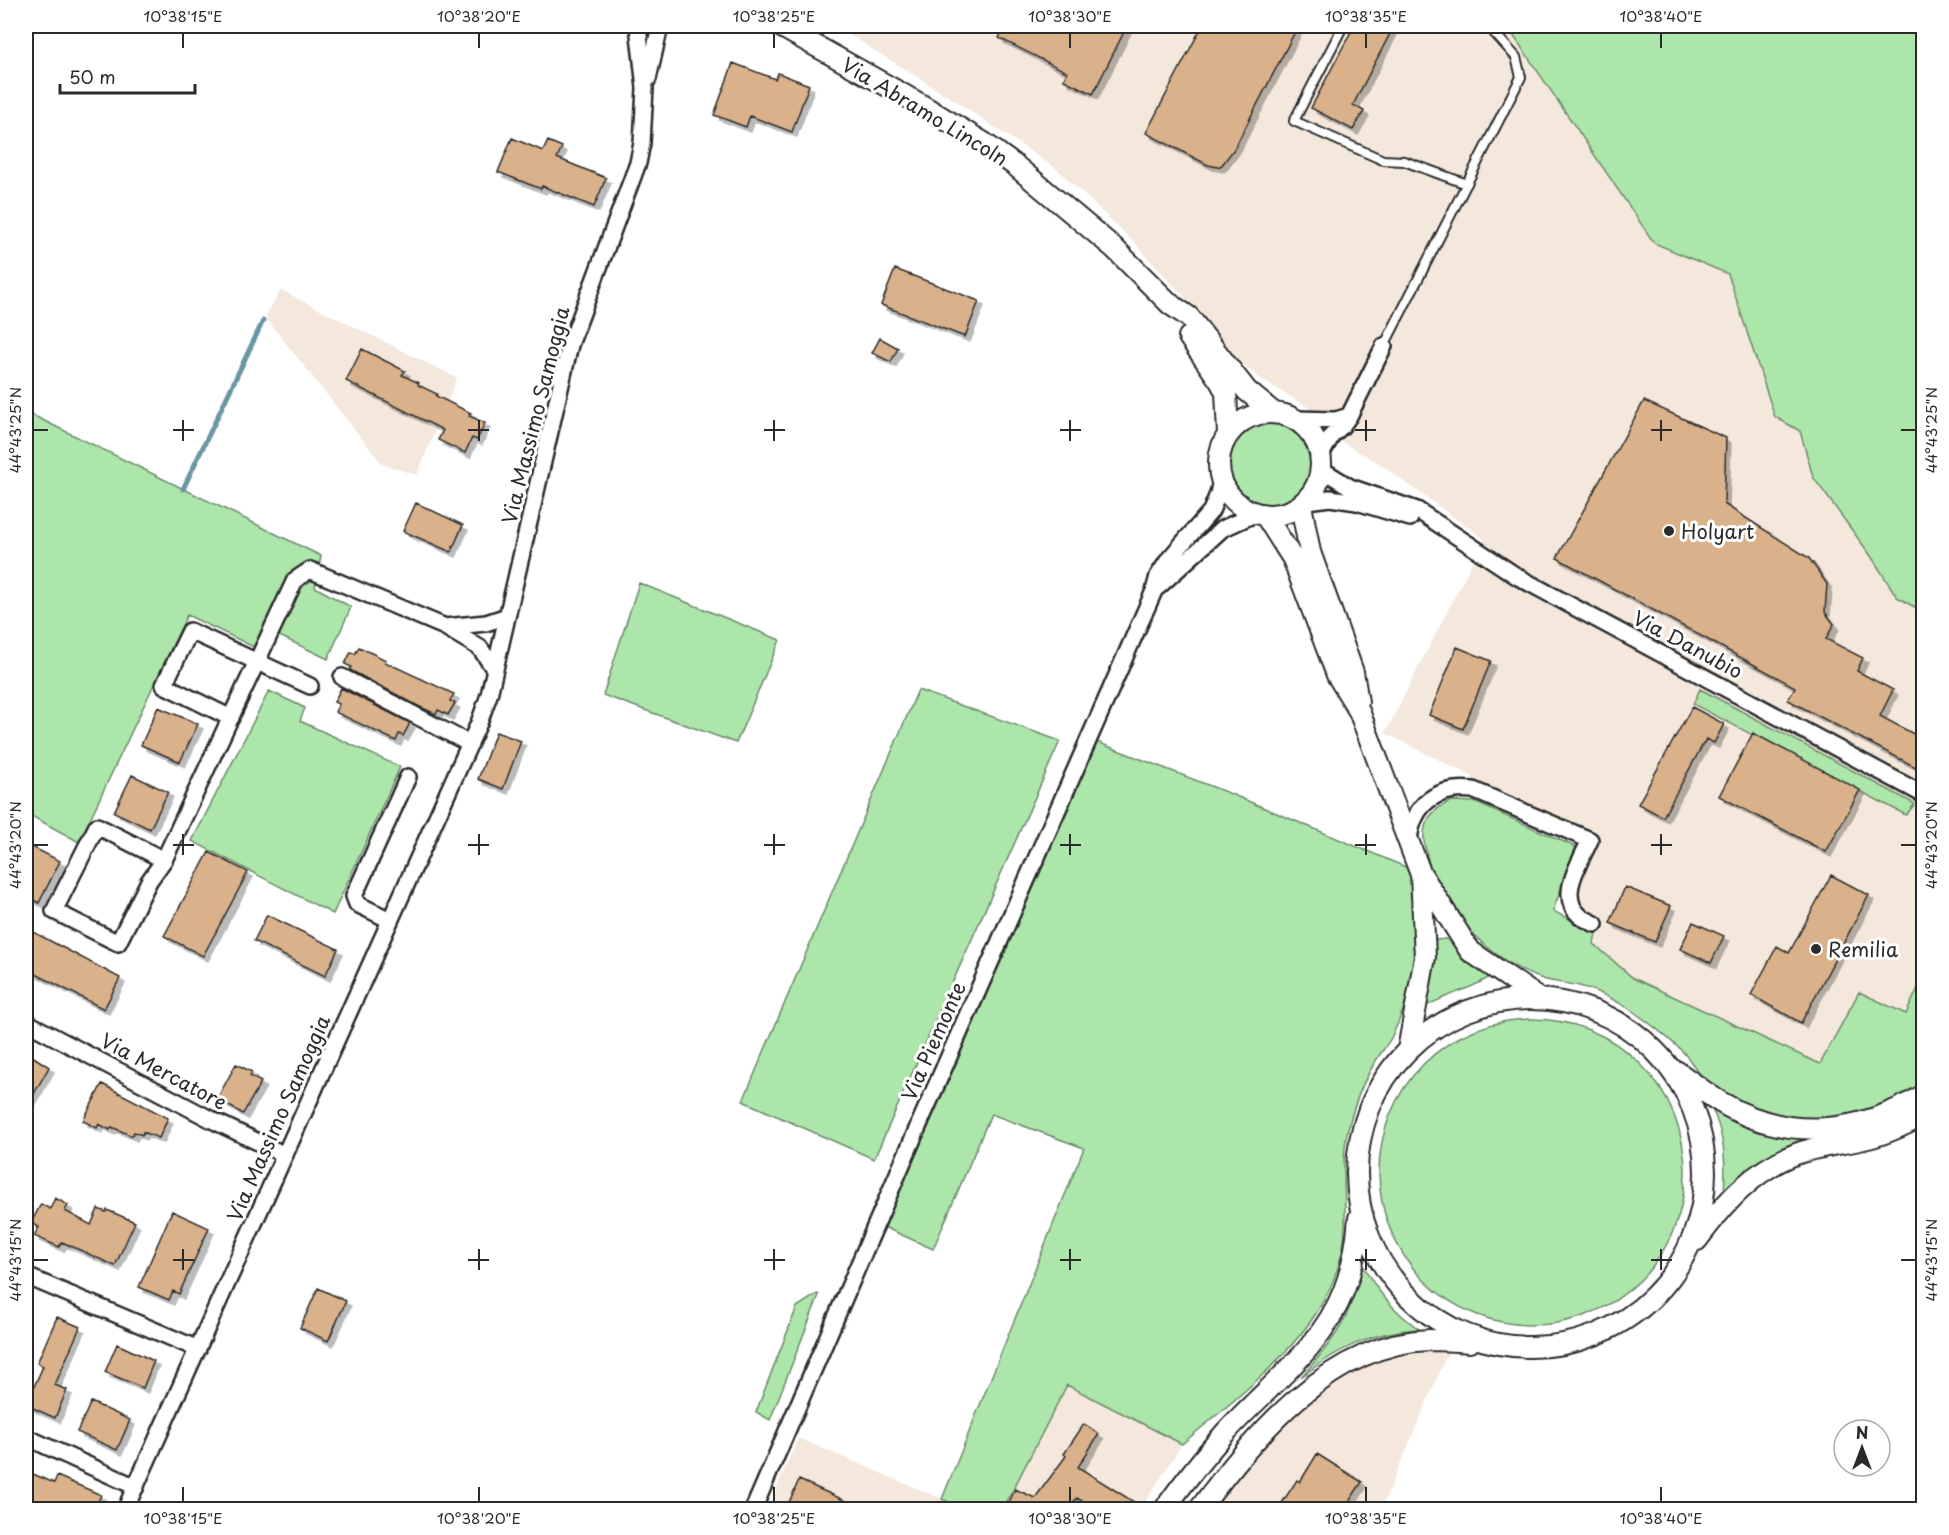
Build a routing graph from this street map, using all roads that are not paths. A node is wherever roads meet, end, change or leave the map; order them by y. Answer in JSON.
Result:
{"nodes":[{"id":1,"x":638,"y":26,"type":"edge"},
{"id":2,"x":660,"y":26,"type":"edge"},
{"id":3,"x":667,"y":26,"type":"edge"},
{"id":4,"x":780,"y":26,"type":"edge"},
{"id":5,"x":1343,"y":26,"type":"edge"},
{"id":6,"x":1488,"y":26,"type":"edge"},
{"id":7,"x":656,"y":50,"type":"junction"},
{"id":8,"x":645,"y":88,"type":"junction"},
{"id":9,"x":1467,"y":184,"type":"junction"},
{"id":10,"x":1170,"y":303,"type":"junction"},
{"id":11,"x":1384,"y":346,"type":"joint"},
{"id":12,"x":1274,"y":413,"type":"junction"},
{"id":13,"x":1349,"y":416,"type":"junction"},
{"id":14,"x":1295,"y":419,"type":"junction"},
{"id":15,"x":1228,"y":434,"type":"junction"},
{"id":16,"x":1321,"y":462,"type":"junction"},
{"id":17,"x":1221,"y":480,"type":"junction"},
{"id":18,"x":1303,"y":503,"type":"junction"},
{"id":19,"x":1260,"y":514,"type":"junction"},
{"id":20,"x":1437,"y":522,"type":"junction"},
{"id":21,"x":1154,"y":591,"type":"junction"},
{"id":22,"x":507,"y":616,"type":"junction"},
{"id":23,"x":446,"y":627,"type":"junction"},
{"id":24,"x":258,"y":661,"type":"junction"},
{"id":25,"x":495,"y":670,"type":"junction"},
{"id":26,"x":342,"y":677,"type":"dead end"},
{"id":27,"x":310,"y":686,"type":"dead end"},
{"id":28,"x":1359,"y":711,"type":"junction"},
{"id":29,"x":231,"y":718,"type":"junction"},
{"id":30,"x":470,"y":744,"type":"junction"},
{"id":31,"x":408,"y":777,"type":"dead end"},
{"id":32,"x":1923,"y":795,"type":"edge"},
{"id":33,"x":1408,"y":840,"type":"junction"},
{"id":34,"x":164,"y":860,"type":"junction"},
{"id":35,"x":1420,"y":872,"type":"junction"},
{"id":36,"x":390,"y":920,"type":"junction"},
{"id":37,"x":1595,"y":924,"type":"dead end"},
{"id":38,"x":1540,"y":999,"type":"junction"},
{"id":39,"x":26,"y":1022,"type":"edge"},
{"id":40,"x":1408,"y":1050,"type":"junction"},
{"id":41,"x":1667,"y":1064,"type":"junction"},
{"id":42,"x":1923,"y":1095,"type":"edge"},
{"id":43,"x":1923,"y":1114,"type":"edge"},
{"id":44,"x":285,"y":1155,"type":"junction"},
{"id":45,"x":1360,"y":1210,"type":"junction"},
{"id":46,"x":1686,"y":1254,"type":"junction"},
{"id":47,"x":26,"y":1276,"type":"edge"},
{"id":48,"x":1492,"y":1343,"type":"junction"},
{"id":49,"x":198,"y":1349,"type":"junction"},
{"id":50,"x":26,"y":1437,"type":"edge"},
{"id":51,"x":136,"y":1487,"type":"junction"},
{"id":52,"x":125,"y":1509,"type":"edge"},
{"id":53,"x":753,"y":1509,"type":"edge"},
{"id":54,"x":1164,"y":1509,"type":"edge"},
{"id":55,"x":1199,"y":1509,"type":"edge"}],
"edges":[{"from":1,"to":8,"type":"street","name":"Via Massimo Samoggia"},
{"from":2,"to":7,"type":"street","name":"Via Massimo Samoggia"},
{"from":3,"to":7,"type":"street","name":"Via Massimo Samoggia"},
{"from":4,"to":10,"type":"street","name":"Via Abramo Lincoln"},
{"from":5,"to":9,"type":"lane"},
{"from":6,"to":9,"type":"lane"},
{"from":7,"to":8,"type":"street","name":"Via Massimo Samoggia"},
{"from":8,"to":22,"type":"street","name":"Via Massimo Samoggia"},
{"from":9,"to":11,"type":"lane"},
{"from":10,"to":12,"type":"street","name":"Via Abramo Lincoln"},
{"from":10,"to":15,"type":"street","name":"Via Abramo Lincoln"},
{"from":11,"to":13,"type":"street"},
{"from":12,"to":14,"type":"street"},
{"from":12,"to":15,"type":"street"},
{"from":13,"to":14,"type":"street"},
{"from":13,"to":16,"type":"street"},
{"from":14,"to":16,"type":"street"},
{"from":15,"to":17,"type":"street"},
{"from":16,"to":18,"type":"street"},
{"from":16,"to":20,"type":"street","name":"Via Danubio"},
{"from":17,"to":19,"type":"street"},
{"from":17,"to":21,"type":"street","name":"Via Piemonte"},
{"from":18,"to":19,"type":"street"},
{"from":18,"to":20,"type":"street","name":"Via Danubio"},
{"from":18,"to":28,"type":"street"},
{"from":19,"to":21,"type":"street","name":"Via Piemonte"},
{"from":19,"to":28,"type":"street"},
{"from":20,"to":32,"type":"street","name":"Via Danubio"},
{"from":21,"to":53,"type":"street","name":"Via Piemonte"},
{"from":22,"to":23,"type":"street"},
{"from":22,"to":25,"type":"street","name":"Via Massimo Samoggia"},
{"from":23,"to":24,"type":"street"},
{"from":23,"to":25,"type":"street"},
{"from":24,"to":27,"type":"street"},
{"from":24,"to":29,"type":"street"},
{"from":24,"to":29,"type":"street"},
{"from":25,"to":30,"type":"street","name":"Via Massimo Samoggia"},
{"from":26,"to":30,"type":"street"},
{"from":28,"to":33,"type":"street"},
{"from":29,"to":34,"type":"street"},
{"from":30,"to":36,"type":"street","name":"Via Massimo Samoggia"},
{"from":31,"to":36,"type":"street"},
{"from":33,"to":35,"type":"street"},
{"from":33,"to":37,"type":"street"},
{"from":34,"to":34,"type":"street"},
{"from":35,"to":38,"type":"street"},
{"from":35,"to":40,"type":"street"},
{"from":36,"to":44,"type":"street","name":"Via Massimo Samoggia"},
{"from":38,"to":40,"type":"street"},
{"from":38,"to":41,"type":"street"},
{"from":39,"to":44,"type":"street","name":"Via Mercatore"},
{"from":40,"to":45,"type":"street"},
{"from":41,"to":42,"type":"street"},
{"from":41,"to":46,"type":"street"},
{"from":43,"to":46,"type":"street"},
{"from":44,"to":49,"type":"street","name":"Via Massimo Samoggia"},
{"from":45,"to":48,"type":"street"},
{"from":45,"to":54,"type":"street"},
{"from":46,"to":48,"type":"street"},
{"from":47,"to":49,"type":"street"},
{"from":48,"to":55,"type":"street"},
{"from":49,"to":51,"type":"street","name":"Via Massimo Samoggia"},
{"from":50,"to":51,"type":"street"},
{"from":51,"to":52,"type":"street","name":"Via Massimo Samoggia"}]}
